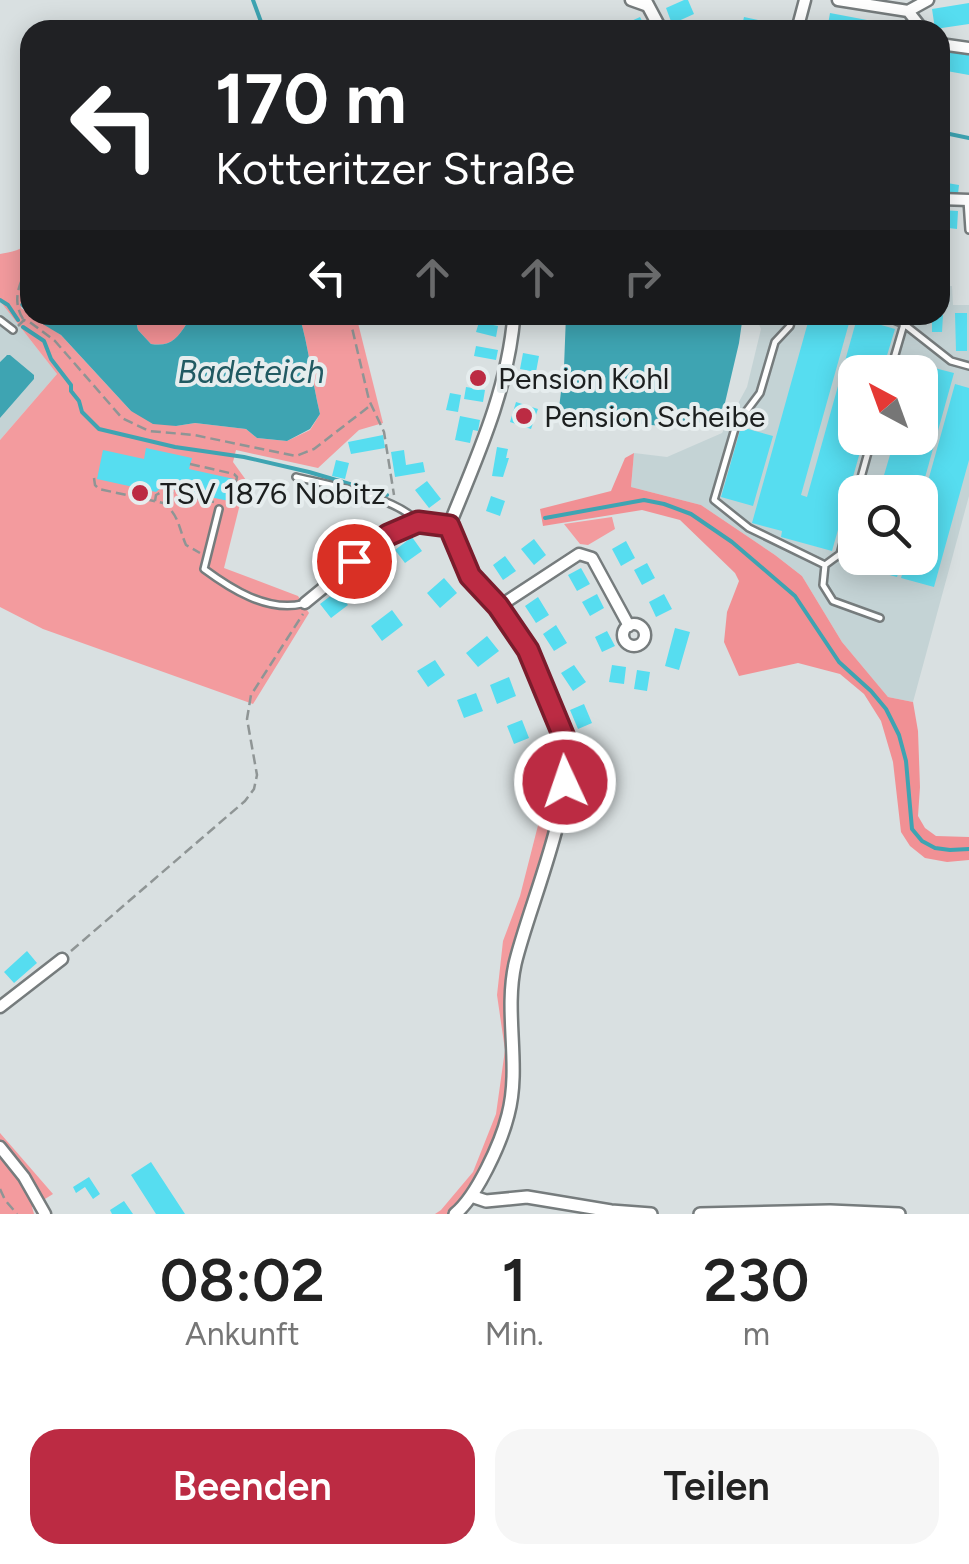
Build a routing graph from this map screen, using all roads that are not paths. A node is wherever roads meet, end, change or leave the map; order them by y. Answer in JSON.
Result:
{"nodes":[{"id":1,"x":631,"y":0,"type":"edge"},
{"id":2,"x":838,"y":0,"type":"edge"},
{"id":3,"x":928,"y":0,"type":"edge"},
{"id":4,"x":647,"y":3,"type":"edge"},
{"id":5,"x":908,"y":10,"type":"junction"},
{"id":6,"x":916,"y":20,"type":"edge"},
{"id":7,"x":968,"y":200,"type":"edge"},
{"id":8,"x":969,"y":230,"type":"edge"},
{"id":9,"x":0,"y":320,"type":"edge"},
{"id":10,"x":512,"y":325,"type":"edge"},
{"id":11,"x":790,"y":325,"type":"edge"},
{"id":12,"x":904,"y":325,"type":"edge"},
{"id":13,"x":905,"y":325,"type":"edge"},
{"id":14,"x":14,"y":330,"type":"road end"},
{"id":15,"x":895,"y":355,"type":"edge"},
{"id":16,"x":969,"y":366,"type":"edge"},
{"id":17,"x":296,"y":476,"type":"dead end"},
{"id":18,"x":219,"y":509,"type":"dead end"},
{"id":19,"x":418,"y":522,"type":"junction"},
{"id":20,"x":449,"y":526,"type":"junction"},
{"id":21,"x":838,"y":555,"type":"edge"},
{"id":22,"x":824,"y":565,"type":"junction"},
{"id":23,"x":305,"y":603,"type":"joint"},
{"id":24,"x":498,"y":606,"type":"junction"},
{"id":25,"x":880,"y":618,"type":"dead end"},
{"id":26,"x":629,"y":626,"type":"dead end"},
{"id":27,"x":62,"y":958,"type":"road end"},
{"id":28,"x":0,"y":1007,"type":"edge"},
{"id":29,"x":0,"y":1147,"type":"edge"},
{"id":30,"x":471,"y":1196,"type":"junction"},
{"id":31,"x":44,"y":1214,"type":"edge"},
{"id":32,"x":455,"y":1214,"type":"edge"},
{"id":33,"x":651,"y":1214,"type":"edge"},
{"id":34,"x":700,"y":1214,"type":"edge"},
{"id":35,"x":899,"y":1214,"type":"edge"}],
"edges":[{"from":1,"to":4,"type":"street"},
{"from":2,"to":5,"type":"street"},
{"from":3,"to":5,"type":"street"},
{"from":5,"to":6,"type":"street"},
{"from":7,"to":8,"type":"lane"},
{"from":9,"to":14,"type":"lane"},
{"from":10,"to":20,"type":"street"},
{"from":11,"to":22,"type":"lane"},
{"from":12,"to":15,"type":"lane"},
{"from":13,"to":16,"type":"lane"},
{"from":17,"to":19,"type":"lane"},
{"from":18,"to":23,"type":"lane"},
{"from":19,"to":20,"type":"street"},
{"from":19,"to":23,"type":"street"},
{"from":20,"to":24,"type":"street"},
{"from":21,"to":22,"type":"lane"},
{"from":22,"to":25,"type":"lane"},
{"from":24,"to":26,"type":"street"},
{"from":24,"to":30,"type":"street"},
{"from":27,"to":28,"type":"street"},
{"from":29,"to":31,"type":"street"},
{"from":30,"to":32,"type":"street"},
{"from":30,"to":33,"type":"street"},
{"from":34,"to":35,"type":"street"}]}
